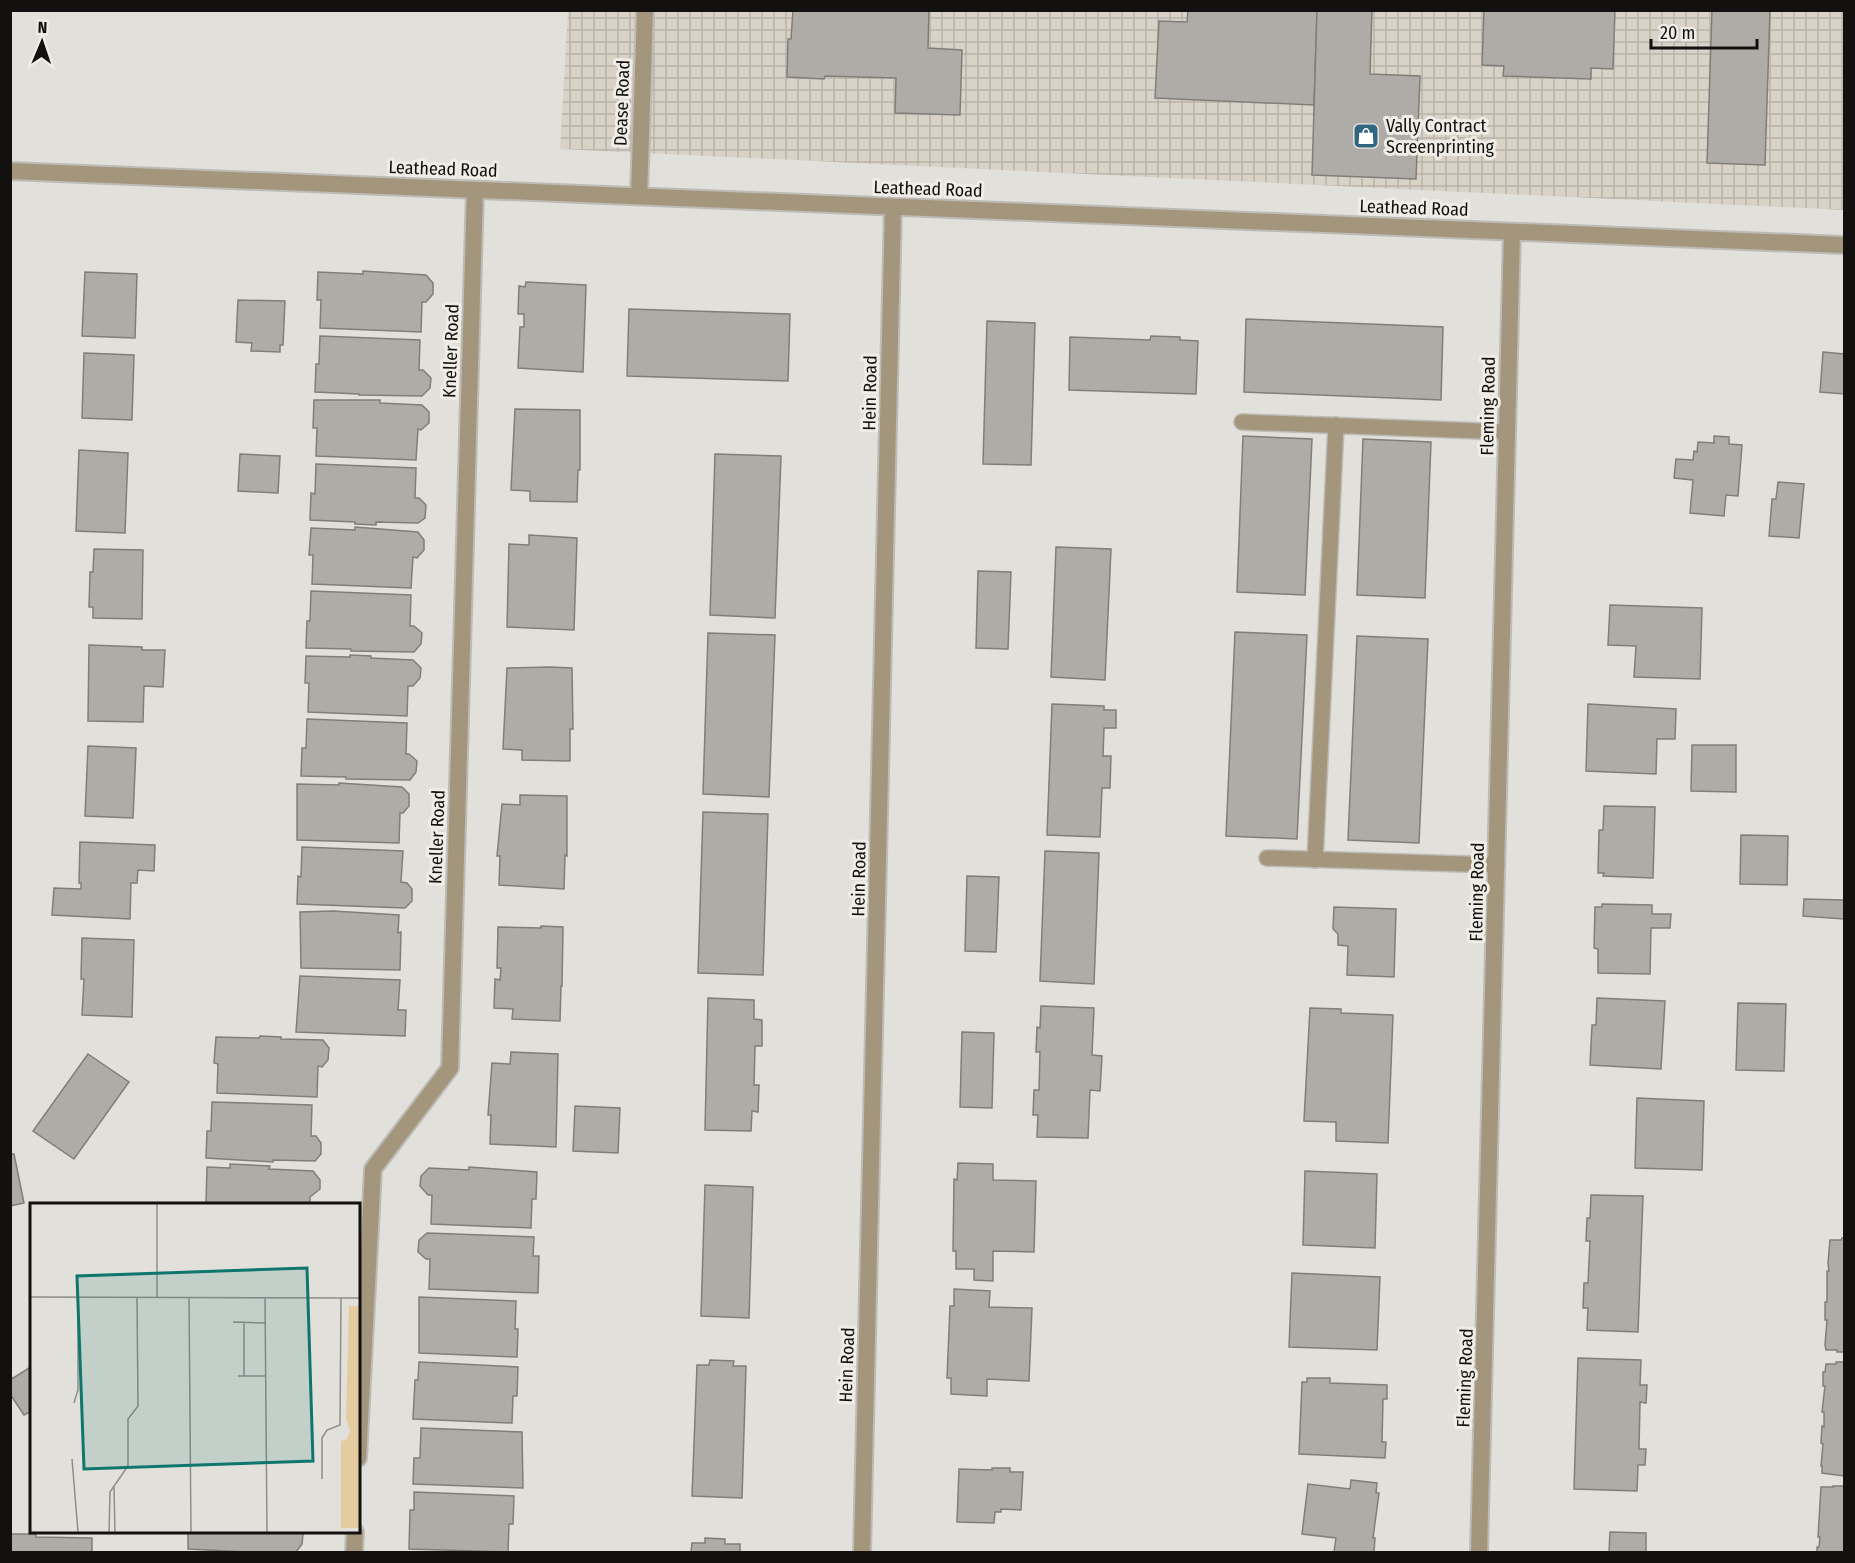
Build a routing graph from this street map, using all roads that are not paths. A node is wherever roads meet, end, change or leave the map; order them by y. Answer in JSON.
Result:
{"nodes":[{"id":1,"x":645,"y":10,"type":"edge"},
{"id":2,"x":10,"y":171,"type":"edge"},
{"id":3,"x":476,"y":190,"type":"junction"},
{"id":4,"x":639,"y":196,"type":"junction"},
{"id":5,"x":893,"y":207,"type":"junction"},
{"id":6,"x":1512,"y":232,"type":"junction"},
{"id":7,"x":1845,"y":245,"type":"edge"},
{"id":8,"x":1242,"y":422,"type":"dead end"},
{"id":9,"x":1336,"y":425,"type":"junction"},
{"id":10,"x":1507,"y":432,"type":"junction"},
{"id":11,"x":1267,"y":858,"type":"dead end"},
{"id":12,"x":1315,"y":860,"type":"junction"},
{"id":13,"x":1497,"y":866,"type":"junction"},
{"id":14,"x":360,"y":1419,"type":"edge"},
{"id":15,"x":355,"y":1533,"type":"edge"},
{"id":16,"x":354,"y":1552,"type":"edge"},
{"id":17,"x":862,"y":1552,"type":"edge"},
{"id":18,"x":1479,"y":1552,"type":"edge"}],
"edges":[{"from":1,"to":4,"type":"street","name":"Dease Road"},
{"from":2,"to":3,"type":"street","name":"Leathead Road"},
{"from":3,"to":4,"type":"street","name":"Leathead Road"},
{"from":3,"to":14,"type":"street","name":"Kneller Road"},
{"from":4,"to":5,"type":"street","name":"Leathead Road"},
{"from":5,"to":6,"type":"street","name":"Leathead Road"},
{"from":5,"to":17,"type":"street","name":"Hein Road"},
{"from":6,"to":7,"type":"street","name":"Leathead Road"},
{"from":6,"to":10,"type":"street","name":"Fleming Road"},
{"from":8,"to":9,"type":"lane"},
{"from":9,"to":10,"type":"lane"},
{"from":9,"to":12,"type":"lane"},
{"from":10,"to":13,"type":"street","name":"Fleming Road"},
{"from":11,"to":12,"type":"lane"},
{"from":12,"to":13,"type":"lane"},
{"from":13,"to":18,"type":"street","name":"Fleming Road"},
{"from":15,"to":16,"type":"street"}]}
